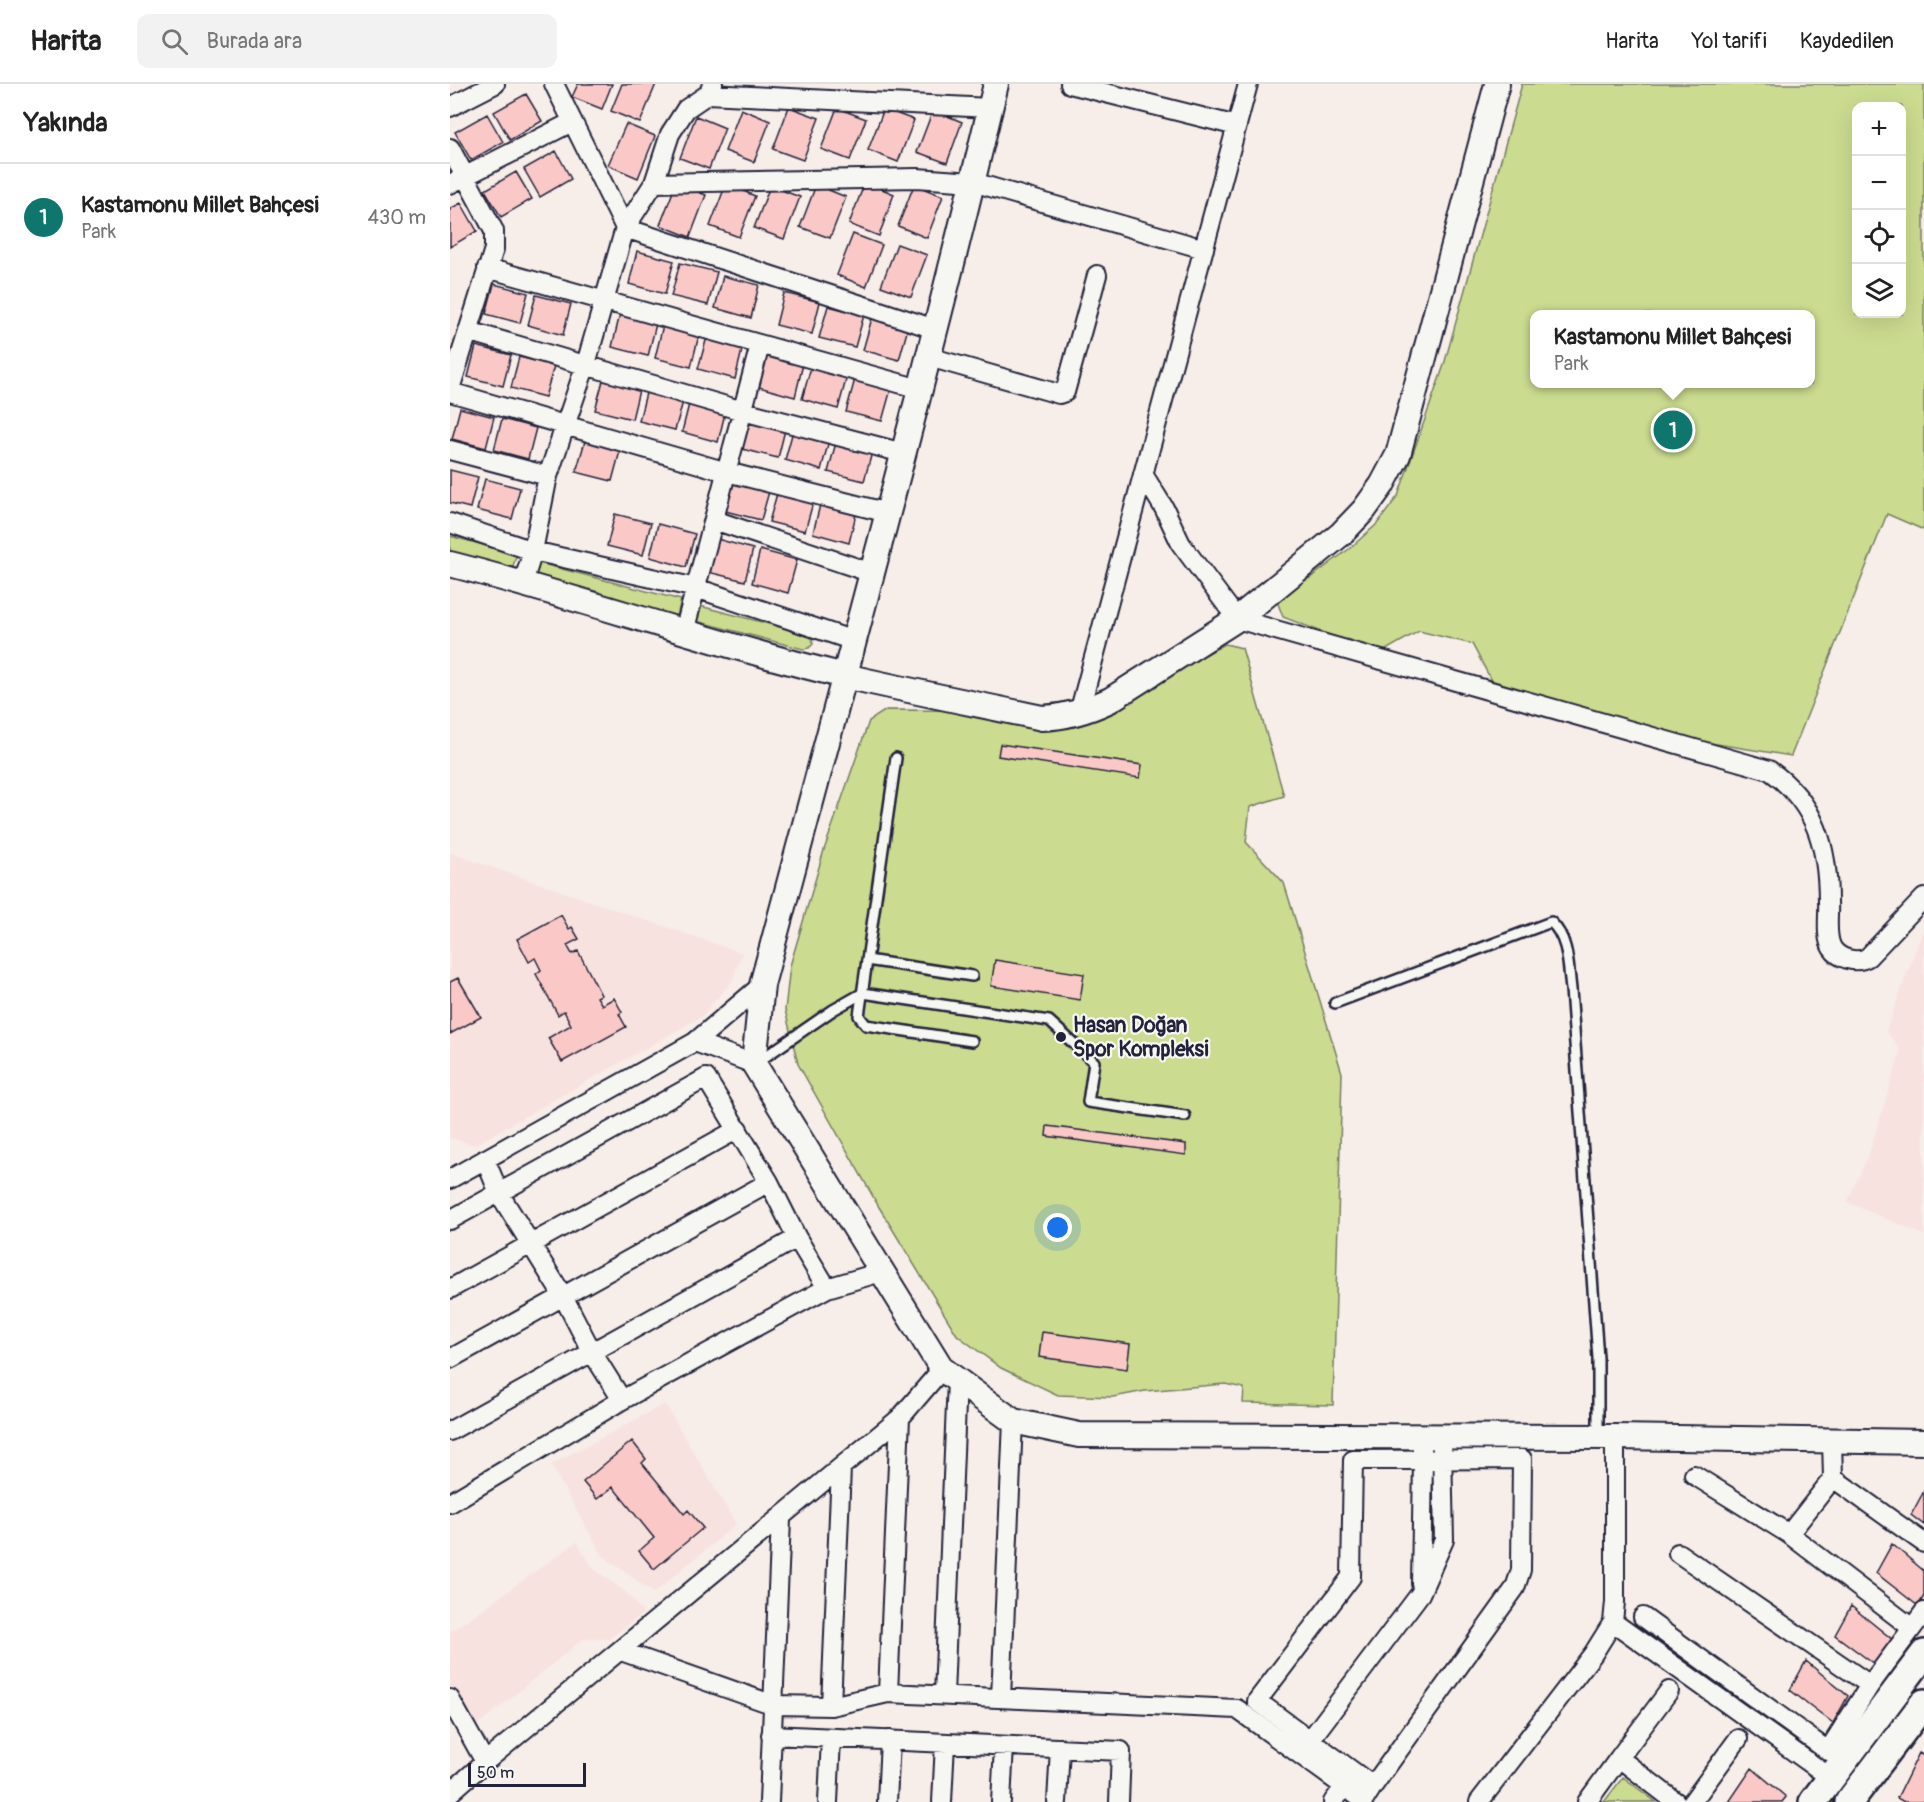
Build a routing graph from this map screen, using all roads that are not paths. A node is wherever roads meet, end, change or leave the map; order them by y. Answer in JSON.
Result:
{"nodes":[{"id":1,"x":495,"y":84,"type":"edge"},
{"id":2,"x":554,"y":84,"type":"edge"},
{"id":3,"x":996,"y":84,"type":"edge"},
{"id":4,"x":1070,"y":84,"type":"edge"},
{"id":5,"x":1248,"y":84,"type":"edge"},
{"id":6,"x":1497,"y":84,"type":"edge"},
{"id":7,"x":711,"y":89,"type":"edge"},
{"id":8,"x":450,"y":107,"type":"edge"},
{"id":9,"x":990,"y":108,"type":"junction"},
{"id":10,"x":572,"y":122,"type":"junction"},
{"id":11,"x":1237,"y":126,"type":"junction"},
{"id":12,"x":450,"y":148,"type":"edge"},
{"id":13,"x":457,"y":180,"type":"edge"},
{"id":14,"x":973,"y":182,"type":"junction"},
{"id":15,"x":654,"y":183,"type":"junction"},
{"id":16,"x":625,"y":228,"type":"junction"},
{"id":17,"x":1204,"y":249,"type":"junction"},
{"id":18,"x":487,"y":268,"type":"junction"},
{"id":19,"x":1097,"y":275,"type":"dead end"},
{"id":20,"x":603,"y":301,"type":"junction"},
{"id":21,"x":935,"y":329,"type":"junction"},
{"id":22,"x":468,"y":331,"type":"junction"},
{"id":23,"x":760,"y":345,"type":"junction"},
{"id":24,"x":929,"y":357,"type":"junction"},
{"id":25,"x":586,"y":364,"type":"junction"},
{"id":26,"x":920,"y":389,"type":"junction"},
{"id":27,"x":450,"y":391,"type":"edge"},
{"id":28,"x":743,"y":411,"type":"junction"},
{"id":29,"x":564,"y":424,"type":"junction"},
{"id":30,"x":450,"y":450,"type":"edge"},
{"id":31,"x":903,"y":453,"type":"junction"},
{"id":32,"x":727,"y":472,"type":"junction"},
{"id":33,"x":1143,"y":474,"type":"junction"},
{"id":34,"x":548,"y":476,"type":"junction"},
{"id":35,"x":888,"y":513,"type":"junction"},
{"id":36,"x":714,"y":520,"type":"junction"},
{"id":37,"x":450,"y":523,"type":"edge"},
{"id":38,"x":533,"y":551,"type":"junction"},
{"id":39,"x":450,"y":564,"type":"edge"},
{"id":40,"x":872,"y":573,"type":"junction"},
{"id":41,"x":524,"y":583,"type":"junction"},
{"id":42,"x":696,"y":588,"type":"junction"},
{"id":43,"x":1237,"y":619,"type":"junction"},
{"id":44,"x":684,"y":632,"type":"junction"},
{"id":45,"x":854,"y":641,"type":"junction"},
{"id":46,"x":845,"y":676,"type":"junction"},
{"id":47,"x":1079,"y":713,"type":"junction"},
{"id":48,"x":896,"y":758,"type":"dead end"},
{"id":49,"x":1924,"y":898,"type":"edge"},
{"id":50,"x":867,"y":960,"type":"junction"},
{"id":51,"x":972,"y":976,"type":"dead end"},
{"id":52,"x":762,"y":985,"type":"junction"},
{"id":53,"x":862,"y":993,"type":"junction"},
{"id":54,"x":1335,"y":1003,"type":"dead end"},
{"id":55,"x":972,"y":1041,"type":"dead end"},
{"id":56,"x":695,"y":1042,"type":"junction"},
{"id":57,"x":754,"y":1064,"type":"junction"},
{"id":58,"x":1185,"y":1116,"type":"dead end"},
{"id":59,"x":738,"y":1129,"type":"junction"},
{"id":60,"x":485,"y":1159,"type":"junction"},
{"id":61,"x":450,"y":1179,"type":"edge"},
{"id":62,"x":769,"y":1182,"type":"junction"},
{"id":63,"x":499,"y":1193,"type":"junction"},
{"id":64,"x":450,"y":1220,"type":"edge"},
{"id":65,"x":797,"y":1238,"type":"junction"},
{"id":66,"x":532,"y":1244,"type":"junction"},
{"id":67,"x":881,"y":1272,"type":"junction"},
{"id":68,"x":827,"y":1288,"type":"junction"},
{"id":69,"x":450,"y":1289,"type":"edge"},
{"id":70,"x":563,"y":1296,"type":"junction"},
{"id":71,"x":592,"y":1352,"type":"junction"},
{"id":72,"x":450,"y":1359,"type":"edge"},
{"id":73,"x":949,"y":1375,"type":"junction"},
{"id":74,"x":622,"y":1400,"type":"junction"},
{"id":75,"x":900,"y":1418,"type":"junction"},
{"id":76,"x":1013,"y":1421,"type":"junction"},
{"id":77,"x":450,"y":1431,"type":"edge"},
{"id":78,"x":1607,"y":1437,"type":"junction"},
{"id":79,"x":1832,"y":1440,"type":"junction"},
{"id":80,"x":1924,"y":1442,"type":"edge"},
{"id":81,"x":1435,"y":1444,"type":"junction"},
{"id":82,"x":1423,"y":1460,"type":"junction"},
{"id":83,"x":841,"y":1468,"type":"junction"},
{"id":84,"x":1694,"y":1475,"type":"dead end"},
{"id":85,"x":1833,"y":1478,"type":"junction"},
{"id":86,"x":450,"y":1503,"type":"edge"},
{"id":87,"x":1422,"y":1508,"type":"junction"},
{"id":88,"x":1443,"y":1508,"type":"junction"},
{"id":89,"x":781,"y":1519,"type":"junction"},
{"id":90,"x":1789,"y":1533,"type":"junction"},
{"id":91,"x":1924,"y":1543,"type":"edge"},
{"id":92,"x":1678,"y":1553,"type":"dead end"},
{"id":93,"x":1420,"y":1594,"type":"junction"},
{"id":94,"x":1924,"y":1612,"type":"edge"},
{"id":95,"x":1642,"y":1617,"type":"dead end"},
{"id":96,"x":1613,"y":1622,"type":"junction"},
{"id":97,"x":1912,"y":1628,"type":"junction"},
{"id":98,"x":621,"y":1651,"type":"junction"},
{"id":99,"x":1924,"y":1654,"type":"edge"},
{"id":100,"x":1870,"y":1685,"type":"junction"},
{"id":101,"x":1669,"y":1691,"type":"dead end"},
{"id":102,"x":888,"y":1693,"type":"junction"},
{"id":103,"x":944,"y":1695,"type":"junction"},
{"id":104,"x":1001,"y":1698,"type":"junction"},
{"id":105,"x":450,"y":1699,"type":"edge"},
{"id":106,"x":1924,"y":1703,"type":"edge"},
{"id":107,"x":774,"y":1705,"type":"junction"},
{"id":108,"x":831,"y":1706,"type":"junction"},
{"id":109,"x":771,"y":1735,"type":"junction"},
{"id":110,"x":831,"y":1737,"type":"junction"},
{"id":111,"x":1738,"y":1739,"type":"dead end"},
{"id":112,"x":890,"y":1740,"type":"junction"},
{"id":113,"x":1310,"y":1740,"type":"junction"},
{"id":114,"x":945,"y":1743,"type":"junction"},
{"id":115,"x":1004,"y":1746,"type":"junction"},
{"id":116,"x":1060,"y":1748,"type":"junction"},
{"id":117,"x":1619,"y":1758,"type":"junction"},
{"id":118,"x":485,"y":1762,"type":"junction"},
{"id":119,"x":1831,"y":1778,"type":"junction"},
{"id":120,"x":1345,"y":1786,"type":"junction"},
{"id":121,"x":450,"y":1793,"type":"edge"},
{"id":122,"x":1366,"y":1796,"type":"edge"},
{"id":123,"x":1857,"y":1799,"type":"edge"},
{"id":124,"x":769,"y":1802,"type":"edge"},
{"id":125,"x":828,"y":1802,"type":"edge"},
{"id":126,"x":887,"y":1802,"type":"edge"},
{"id":127,"x":942,"y":1802,"type":"edge"},
{"id":128,"x":1001,"y":1802,"type":"edge"},
{"id":129,"x":1057,"y":1802,"type":"edge"},
{"id":130,"x":1119,"y":1802,"type":"edge"},
{"id":131,"x":1333,"y":1802,"type":"edge"},
{"id":132,"x":1479,"y":1802,"type":"edge"},
{"id":133,"x":1587,"y":1802,"type":"edge"},
{"id":134,"x":1676,"y":1802,"type":"edge"},
{"id":135,"x":1692,"y":1802,"type":"edge"},
{"id":136,"x":1813,"y":1802,"type":"edge"}],
"edges":[{"from":1,"to":8,"type":"street"},
{"from":2,"to":10,"type":"street"},
{"from":3,"to":9,"type":"street"},
{"from":4,"to":11,"type":"street"},
{"from":5,"to":11,"type":"street"},
{"from":6,"to":43,"type":"street"},
{"from":7,"to":9,"type":"street"},
{"from":7,"to":15,"type":"street"},
{"from":9,"to":14,"type":"street"},
{"from":10,"to":13,"type":"street"},
{"from":10,"to":16,"type":"street"},
{"from":11,"to":17,"type":"street"},
{"from":12,"to":13,"type":"street"},
{"from":13,"to":18,"type":"street"},
{"from":14,"to":15,"type":"street"},
{"from":14,"to":17,"type":"street"},
{"from":14,"to":21,"type":"street"},
{"from":15,"to":16,"type":"street"},
{"from":16,"to":20,"type":"street"},
{"from":16,"to":21,"type":"street"},
{"from":17,"to":33,"type":"street"},
{"from":18,"to":20,"type":"street"},
{"from":18,"to":22,"type":"street"},
{"from":19,"to":24,"type":"street"},
{"from":20,"to":23,"type":"street"},
{"from":20,"to":25,"type":"street"},
{"from":21,"to":24,"type":"street"},
{"from":22,"to":25,"type":"street"},
{"from":22,"to":27,"type":"street"},
{"from":23,"to":26,"type":"street"},
{"from":23,"to":28,"type":"street"},
{"from":24,"to":26,"type":"street"},
{"from":25,"to":28,"type":"street"},
{"from":25,"to":29,"type":"street"},
{"from":26,"to":31,"type":"street"},
{"from":27,"to":29,"type":"street"},
{"from":28,"to":31,"type":"street"},
{"from":28,"to":32,"type":"street"},
{"from":29,"to":32,"type":"street"},
{"from":29,"to":34,"type":"street"},
{"from":30,"to":34,"type":"street"},
{"from":31,"to":35,"type":"street"},
{"from":32,"to":35,"type":"street"},
{"from":32,"to":36,"type":"street"},
{"from":33,"to":43,"type":"street"},
{"from":33,"to":47,"type":"street"},
{"from":34,"to":38,"type":"street"},
{"from":35,"to":40,"type":"street"},
{"from":36,"to":40,"type":"street"},
{"from":36,"to":42,"type":"street"},
{"from":37,"to":38,"type":"street"},
{"from":38,"to":41,"type":"street"},
{"from":38,"to":42,"type":"street"},
{"from":39,"to":41,"type":"street"},
{"from":40,"to":45,"type":"street"},
{"from":41,"to":44,"type":"street"},
{"from":42,"to":44,"type":"street"},
{"from":42,"to":45,"type":"street"},
{"from":43,"to":47,"type":"street"},
{"from":43,"to":49,"type":"street"},
{"from":44,"to":46,"type":"street"},
{"from":45,"to":46,"type":"street"},
{"from":46,"to":47,"type":"street"},
{"from":46,"to":52,"type":"street"},
{"from":48,"to":50,"type":"lane"},
{"from":50,"to":51,"type":"lane"},
{"from":50,"to":53,"type":"lane"},
{"from":52,"to":56,"type":"street"},
{"from":52,"to":57,"type":"street"},
{"from":53,"to":55,"type":"lane"},
{"from":53,"to":57,"type":"lane"},
{"from":53,"to":58,"type":"lane"},
{"from":54,"to":78,"type":"lane"},
{"from":56,"to":57,"type":"street"},
{"from":56,"to":60,"type":"street"},
{"from":57,"to":67,"type":"street"},
{"from":59,"to":62,"type":"street"},
{"from":59,"to":63,"type":"street"},
{"from":59,"to":66,"type":"street"},
{"from":60,"to":61,"type":"street"},
{"from":60,"to":63,"type":"street"},
{"from":62,"to":65,"type":"street"},
{"from":62,"to":70,"type":"street"},
{"from":63,"to":64,"type":"street"},
{"from":63,"to":66,"type":"street"},
{"from":65,"to":68,"type":"street"},
{"from":65,"to":71,"type":"street"},
{"from":66,"to":69,"type":"street"},
{"from":66,"to":70,"type":"street"},
{"from":67,"to":68,"type":"street"},
{"from":67,"to":73,"type":"street"},
{"from":68,"to":74,"type":"street"},
{"from":70,"to":71,"type":"street"},
{"from":70,"to":72,"type":"street"},
{"from":71,"to":74,"type":"street"},
{"from":71,"to":77,"type":"street"},
{"from":73,"to":75,"type":"street"},
{"from":73,"to":76,"type":"street"},
{"from":73,"to":103,"type":"street"},
{"from":74,"to":86,"type":"street"},
{"from":75,"to":83,"type":"street"},
{"from":75,"to":102,"type":"street"},
{"from":76,"to":81,"type":"street"},
{"from":76,"to":104,"type":"street"},
{"from":78,"to":79,"type":"street"},
{"from":78,"to":81,"type":"street"},
{"from":78,"to":96,"type":"street"},
{"from":79,"to":80,"type":"street"},
{"from":79,"to":85,"type":"street"},
{"from":81,"to":82,"type":"street"},
{"from":81,"to":88,"type":"street"},
{"from":81,"to":122,"type":"street"},
{"from":82,"to":87,"type":"street"},
{"from":82,"to":113,"type":"street"},
{"from":83,"to":89,"type":"street"},
{"from":83,"to":108,"type":"street"},
{"from":84,"to":90,"type":"street"},
{"from":85,"to":90,"type":"street"},
{"from":85,"to":91,"type":"street"},
{"from":87,"to":88,"type":"street"},
{"from":87,"to":93,"type":"street"},
{"from":88,"to":93,"type":"street"},
{"from":89,"to":98,"type":"street"},
{"from":89,"to":107,"type":"street"},
{"from":90,"to":97,"type":"street"},
{"from":92,"to":100,"type":"street"},
{"from":93,"to":113,"type":"street"},
{"from":94,"to":97,"type":"street"},
{"from":95,"to":100,"type":"street"},
{"from":96,"to":119,"type":"street"},
{"from":96,"to":132,"type":"street"},
{"from":97,"to":100,"type":"street"},
{"from":98,"to":107,"type":"street"},
{"from":98,"to":118,"type":"street"},
{"from":99,"to":119,"type":"main road"},
{"from":101,"to":117,"type":"street"},
{"from":102,"to":103,"type":"street"},
{"from":102,"to":108,"type":"street"},
{"from":103,"to":104,"type":"street"},
{"from":104,"to":120,"type":"street"},
{"from":105,"to":118,"type":"street"},
{"from":106,"to":123,"type":"main road"},
{"from":107,"to":108,"type":"street"},
{"from":107,"to":109,"type":"street"},
{"from":109,"to":110,"type":"street"},
{"from":109,"to":124,"type":"street"},
{"from":110,"to":112,"type":"street"},
{"from":110,"to":125,"type":"street"},
{"from":111,"to":135,"type":"street"},
{"from":112,"to":114,"type":"street"},
{"from":112,"to":126,"type":"street"},
{"from":113,"to":122,"type":"street"},
{"from":114,"to":115,"type":"street"},
{"from":114,"to":127,"type":"street"},
{"from":115,"to":116,"type":"street"},
{"from":115,"to":128,"type":"street"},
{"from":116,"to":129,"type":"street"},
{"from":116,"to":130,"type":"street"},
{"from":117,"to":133,"type":"street"},
{"from":117,"to":134,"type":"street"},
{"from":118,"to":121,"type":"street"},
{"from":119,"to":136,"type":"main road"},
{"from":120,"to":122,"type":"street"},
{"from":120,"to":131,"type":"street"}]}
